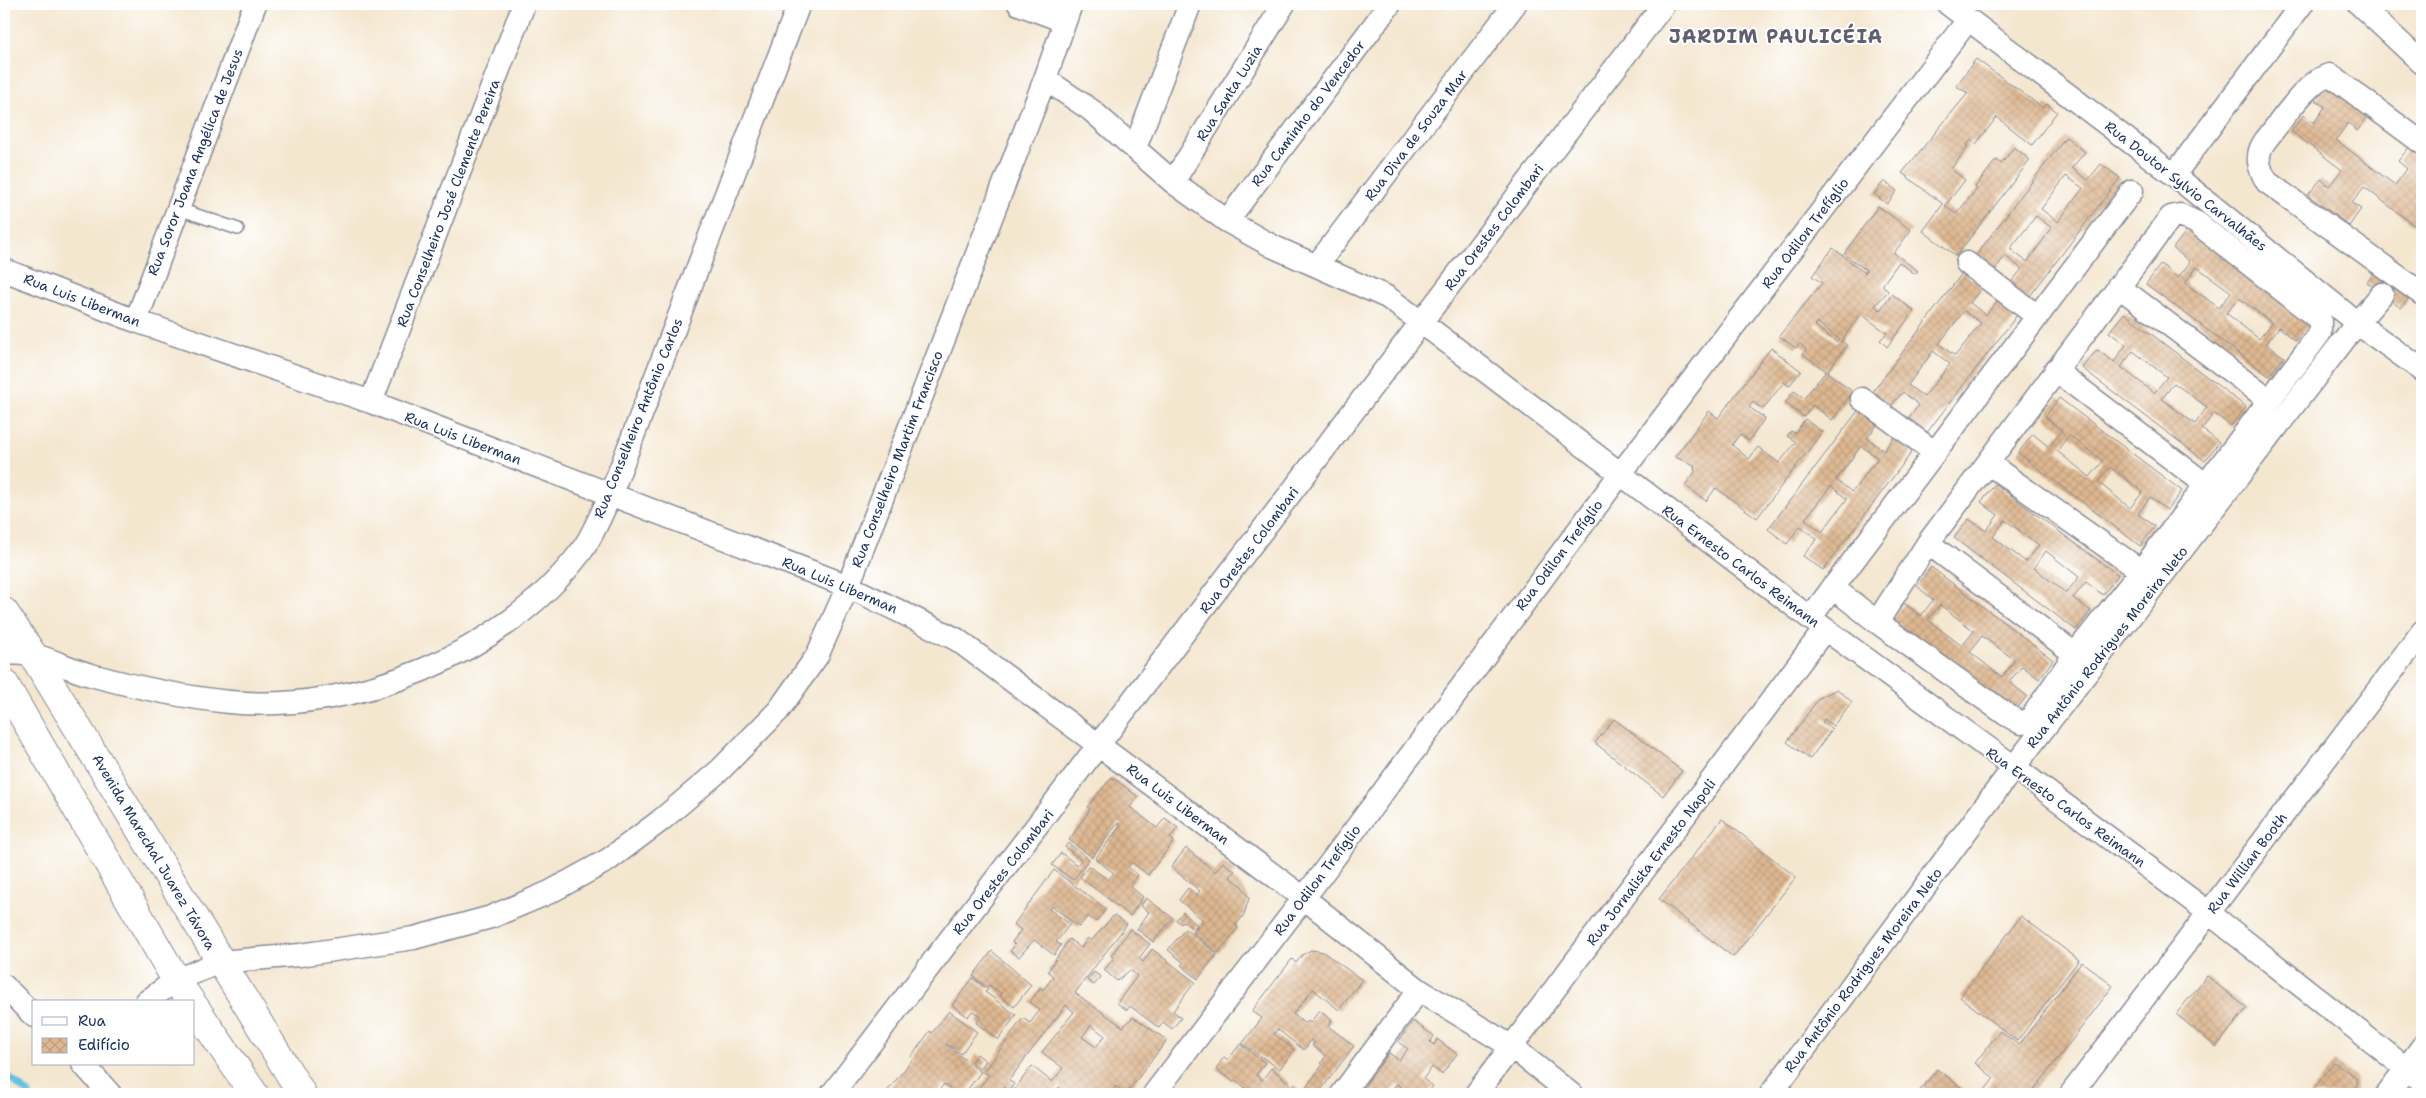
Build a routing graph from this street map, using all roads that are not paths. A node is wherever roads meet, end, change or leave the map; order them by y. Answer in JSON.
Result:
{"nodes":[{"id":1,"x":255,"y":4,"type":"edge"},
{"id":2,"x":524,"y":4,"type":"edge"},
{"id":3,"x":799,"y":4,"type":"edge"},
{"id":4,"x":1019,"y":4,"type":"edge"},
{"id":5,"x":1190,"y":4,"type":"edge"},
{"id":6,"x":1284,"y":4,"type":"edge"},
{"id":7,"x":1390,"y":4,"type":"edge"},
{"id":8,"x":1515,"y":4,"type":"edge"},
{"id":9,"x":1664,"y":4,"type":"edge"},
{"id":10,"x":1948,"y":4,"type":"edge"},
{"id":11,"x":2302,"y":4,"type":"edge"},
{"id":12,"x":2359,"y":4,"type":"edge"},
{"id":13,"x":1068,"y":12,"type":"edge"},
{"id":14,"x":1968,"y":20,"type":"junction"},
{"id":15,"x":2422,"y":63,"type":"edge"},
{"id":16,"x":1044,"y":79,"type":"junction"},
{"id":17,"x":2422,"y":144,"type":"edge"},
{"id":18,"x":1135,"y":148,"type":"junction"},
{"id":19,"x":2174,"y":175,"type":"junction"},
{"id":20,"x":1173,"y":182,"type":"junction"},
{"id":21,"x":2132,"y":191,"type":"dead end"},
{"id":22,"x":179,"y":209,"type":"junction"},
{"id":23,"x":1227,"y":221,"type":"junction"},
{"id":24,"x":238,"y":229,"type":"dead end"},
{"id":25,"x":1967,"y":263,"type":"dead end"},
{"id":26,"x":1317,"y":265,"type":"junction"},
{"id":27,"x":4,"y":270,"type":"edge"},
{"id":28,"x":2389,"y":283,"type":"junction"},
{"id":29,"x":2118,"y":286,"type":"junction"},
{"id":30,"x":2422,"y":294,"type":"edge"},
{"id":31,"x":2037,"y":316,"type":"junction"},
{"id":32,"x":136,"y":321,"type":"junction"},
{"id":33,"x":1421,"y":322,"type":"junction"},
{"id":34,"x":2357,"y":322,"type":"junction"},
{"id":35,"x":2055,"y":370,"type":"junction"},
{"id":36,"x":2422,"y":370,"type":"edge"},
{"id":37,"x":1862,"y":398,"type":"dead end"},
{"id":38,"x":2269,"y":400,"type":"junction"},
{"id":39,"x":371,"y":402,"type":"junction"},
{"id":40,"x":1934,"y":452,"type":"junction"},
{"id":41,"x":1989,"y":464,"type":"junction"},
{"id":42,"x":1620,"y":473,"type":"junction"},
{"id":43,"x":2205,"y":484,"type":"junction"},
{"id":44,"x":610,"y":496,"type":"junction"},
{"id":45,"x":1928,"y":543,"type":"junction"},
{"id":46,"x":2149,"y":576,"type":"junction"},
{"id":47,"x":848,"y":586,"type":"junction"},
{"id":48,"x":1832,"y":587,"type":"junction"},
{"id":49,"x":4,"y":612,"type":"edge"},
{"id":50,"x":1877,"y":622,"type":"junction"},
{"id":51,"x":1817,"y":624,"type":"junction"},
{"id":52,"x":2422,"y":632,"type":"edge"},
{"id":53,"x":4,"y":654,"type":"edge"},
{"id":54,"x":2075,"y":654,"type":"junction"},
{"id":55,"x":33,"y":655,"type":"junction"},
{"id":56,"x":4,"y":683,"type":"edge"},
{"id":57,"x":1100,"y":746,"type":"junction"},
{"id":58,"x":2014,"y":767,"type":"junction"},
{"id":59,"x":1304,"y":898,"type":"junction"},
{"id":60,"x":2209,"y":913,"type":"junction"},
{"id":61,"x":220,"y":962,"type":"junction"},
{"id":62,"x":4,"y":986,"type":"edge"},
{"id":63,"x":1419,"y":990,"type":"junction"},
{"id":64,"x":184,"y":991,"type":"edge"},
{"id":65,"x":153,"y":1000,"type":"edge"},
{"id":66,"x":195,"y":1007,"type":"edge"},
{"id":67,"x":32,"y":1014,"type":"edge"},
{"id":68,"x":1512,"y":1047,"type":"junction"},
{"id":69,"x":2422,"y":1047,"type":"edge"},
{"id":70,"x":85,"y":1066,"type":"edge"},
{"id":71,"x":2414,"y":1074,"type":"edge"},
{"id":72,"x":110,"y":1094,"type":"edge"},
{"id":73,"x":254,"y":1094,"type":"edge"},
{"id":74,"x":302,"y":1094,"type":"edge"},
{"id":75,"x":832,"y":1094,"type":"edge"},
{"id":76,"x":1154,"y":1094,"type":"edge"},
{"id":77,"x":1342,"y":1094,"type":"edge"},
{"id":78,"x":1476,"y":1094,"type":"edge"},
{"id":79,"x":1571,"y":1094,"type":"edge"},
{"id":80,"x":1771,"y":1094,"type":"edge"},
{"id":81,"x":2071,"y":1094,"type":"edge"},
{"id":82,"x":2387,"y":1094,"type":"edge"}],
"edges":[{"from":1,"to":22,"type":"street","name":"Rua Soror Joana Angélica de Jesus"},
{"from":2,"to":39,"type":"street","name":"Rua Conselheiro José Clemente Pereira"},
{"from":3,"to":44,"type":"street","name":"Rua Conselheiro Antônio Carlos"},
{"from":4,"to":13,"type":"street"},
{"from":5,"to":18,"type":"street"},
{"from":6,"to":20,"type":"street","name":"Rua Santa Luzia"},
{"from":7,"to":23,"type":"street","name":"Rua Caminho do Vencedor"},
{"from":8,"to":26,"type":"street","name":"Rua Diva de Souza Mar"},
{"from":9,"to":33,"type":"street","name":"Rua Orestes Colombari"},
{"from":10,"to":14,"type":"street","name":"Rua Doutor Sylvio Carvalhães"},
{"from":11,"to":19,"type":"street"},
{"from":12,"to":15,"type":"street"},
{"from":13,"to":16,"type":"street","name":"Rua Conselheiro Martim Francisco"},
{"from":14,"to":19,"type":"street","name":"Rua Doutor Sylvio Carvalhães"},
{"from":14,"to":42,"type":"street","name":"Rua Odilon Trefíglio"},
{"from":16,"to":18,"type":"street","name":"Rua Ernesto Carlos Reimann"},
{"from":16,"to":47,"type":"street","name":"Rua Conselheiro Martim Francisco"},
{"from":17,"to":28,"type":"street"},
{"from":18,"to":20,"type":"street","name":"Rua Ernesto Carlos Reimann"},
{"from":19,"to":34,"type":"street","name":"Rua Doutor Sylvio Carvalhães"},
{"from":20,"to":23,"type":"street","name":"Rua Ernesto Carlos Reimann"},
{"from":21,"to":31,"type":"street","name":"Rua Jornalista Ernesto Napoli"},
{"from":22,"to":24,"type":"lane"},
{"from":22,"to":32,"type":"street","name":"Rua Soror Joana Angélica de Jesus"},
{"from":23,"to":26,"type":"street","name":"Rua Ernesto Carlos Reimann"},
{"from":25,"to":31,"type":"street"},
{"from":26,"to":33,"type":"street","name":"Rua Ernesto Carlos Reimann"},
{"from":27,"to":32,"type":"street","name":"Rua Luis Liberman"},
{"from":28,"to":30,"type":"street"},
{"from":28,"to":34,"type":"street","name":"Rua Antônio Rodrigues Moreira Neto"},
{"from":29,"to":35,"type":"street"},
{"from":29,"to":38,"type":"street"},
{"from":29,"to":38,"type":"street"},
{"from":31,"to":40,"type":"street","name":"Rua Jornalista Ernesto Napoli"},
{"from":32,"to":39,"type":"street","name":"Rua Luis Liberman"},
{"from":33,"to":42,"type":"street","name":"Rua Ernesto Carlos Reimann"},
{"from":33,"to":57,"type":"street","name":"Rua Orestes Colombari"},
{"from":34,"to":36,"type":"street","name":"Rua Doutor Sylvio Carvalhães"},
{"from":34,"to":46,"type":"street","name":"Rua Antônio Rodrigues Moreira Neto"},
{"from":35,"to":41,"type":"street"},
{"from":35,"to":43,"type":"street"},
{"from":37,"to":40,"type":"street"},
{"from":38,"to":43,"type":"street"},
{"from":39,"to":44,"type":"street","name":"Rua Luis Liberman"},
{"from":40,"to":48,"type":"street","name":"Rua Jornalista Ernesto Napoli"},
{"from":41,"to":45,"type":"street"},
{"from":41,"to":46,"type":"street"},
{"from":42,"to":51,"type":"street","name":"Rua Ernesto Carlos Reimann"},
{"from":42,"to":59,"type":"street","name":"Rua Odilon Trefíglio"},
{"from":43,"to":46,"type":"street"},
{"from":44,"to":47,"type":"street","name":"Rua Luis Liberman"},
{"from":44,"to":55,"type":"street","name":"Rua Conselheiro Antônio Carlos"},
{"from":45,"to":50,"type":"street"},
{"from":45,"to":54,"type":"street"},
{"from":46,"to":54,"type":"street"},
{"from":46,"to":58,"type":"street","name":"Rua Antônio Rodrigues Moreira Neto"},
{"from":47,"to":57,"type":"street","name":"Rua Luis Liberman"},
{"from":47,"to":61,"type":"street","name":"Rua Conselheiro Martim Francisco"},
{"from":48,"to":50,"type":"street"},
{"from":48,"to":51,"type":"street","name":"Rua Jornalista Ernesto Napoli"},
{"from":49,"to":55,"type":"street","name":"Avenida Marechal Juarez Távora"},
{"from":50,"to":54,"type":"street"},
{"from":51,"to":58,"type":"street","name":"Rua Ernesto Carlos Reimann"},
{"from":51,"to":68,"type":"street","name":"Rua Jornalista Ernesto Napoli"},
{"from":52,"to":60,"type":"street","name":"Rua Willian Booth"},
{"from":53,"to":55,"type":"street","name":"Rua Conselheiro Antônio Carlos"},
{"from":55,"to":61,"type":"street","name":"Avenida Marechal Juarez Távora"},
{"from":56,"to":64,"type":"street"},
{"from":57,"to":59,"type":"street","name":"Rua Luis Liberman"},
{"from":57,"to":75,"type":"street","name":"Rua Orestes Colombari"},
{"from":58,"to":60,"type":"street","name":"Rua Ernesto Carlos Reimann"},
{"from":58,"to":80,"type":"street","name":"Rua Antônio Rodrigues Moreira Neto"},
{"from":59,"to":63,"type":"street","name":"Rua Luis Liberman"},
{"from":59,"to":76,"type":"street","name":"Rua Odilon Trefíglio"},
{"from":60,"to":71,"type":"street","name":"Rua Ernesto Carlos Reimann"},
{"from":60,"to":81,"type":"street","name":"Rua Willian Booth"},
{"from":61,"to":64,"type":"street","name":"Rua Conselheiro Martim Francisco"},
{"from":61,"to":74,"type":"street","name":"Avenida Marechal Juarez Távora"},
{"from":62,"to":67,"type":"street"},
{"from":63,"to":68,"type":"street","name":"Rua Luis Liberman"},
{"from":63,"to":77,"type":"street"},
{"from":64,"to":65,"type":"street","name":"Rua Conselheiro Martim Francisco"},
{"from":66,"to":73,"type":"street"},
{"from":68,"to":78,"type":"street","name":"Rua Jornalista Ernesto Napoli"},
{"from":68,"to":79,"type":"street","name":"Rua Luis Liberman"},
{"from":69,"to":71,"type":"street"},
{"from":70,"to":72,"type":"street"},
{"from":71,"to":82,"type":"street"}]}
